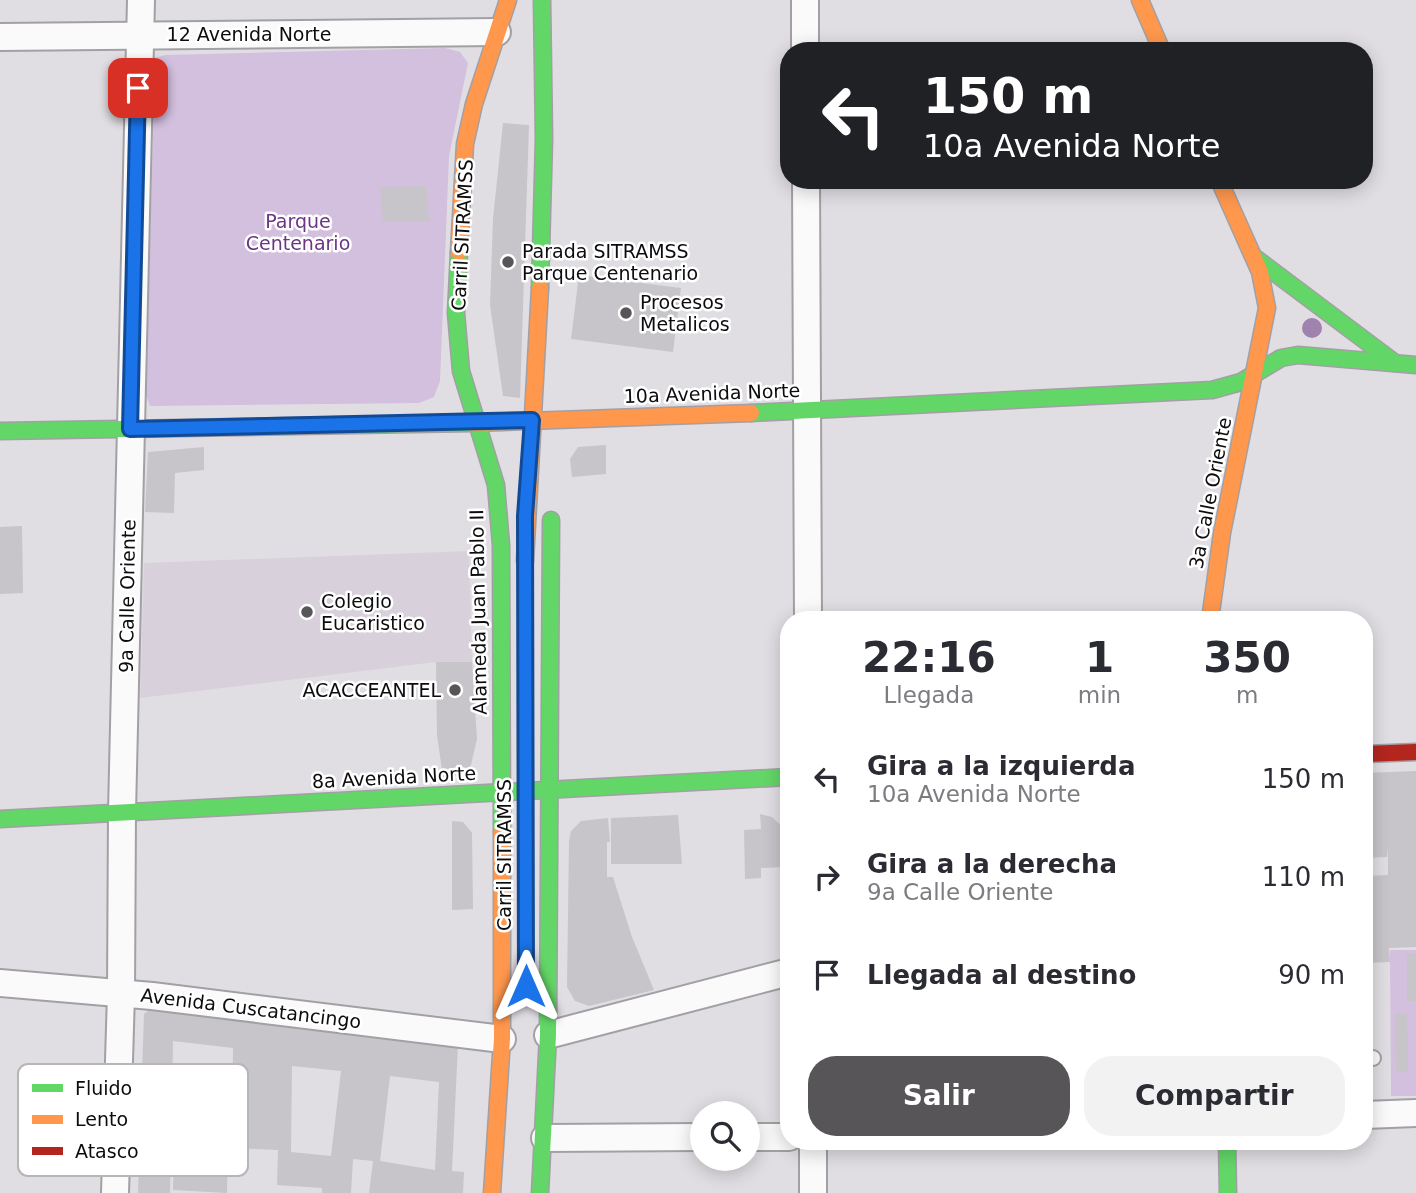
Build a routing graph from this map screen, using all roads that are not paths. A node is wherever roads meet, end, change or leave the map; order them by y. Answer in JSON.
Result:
{"nodes":[{"id":1,"x":141,"y":0,"type":"edge"},
{"id":2,"x":508,"y":0,"type":"edge"},
{"id":3,"x":534,"y":0,"type":"edge"},
{"id":4,"x":542,"y":0,"type":"edge"},
{"id":5,"x":805,"y":0,"type":"edge"},
{"id":6,"x":1144,"y":1,"type":"edge"},
{"id":7,"x":527,"y":25,"type":"dead end"},
{"id":8,"x":498,"y":32,"type":"junction"},
{"id":9,"x":139,"y":35,"type":"junction"},
{"id":10,"x":0,"y":37,"type":"edge"},
{"id":11,"x":805,"y":42,"type":"edge"},
{"id":12,"x":1159,"y":42,"type":"edge"},
{"id":13,"x":806,"y":189,"type":"edge"},
{"id":14,"x":1223,"y":189,"type":"edge"},
{"id":15,"x":1254,"y":257,"type":"junction"},
{"id":16,"x":558,"y":261,"type":"dead end"},
{"id":17,"x":556,"y":301,"type":"dead end"},
{"id":18,"x":1395,"y":363,"type":"junction"},
{"id":19,"x":1416,"y":365,"type":"edge"},
{"id":20,"x":1254,"y":374,"type":"junction"},
{"id":21,"x":497,"y":400,"type":"dead end"},
{"id":22,"x":808,"y":411,"type":"junction"},
{"id":23,"x":532,"y":420,"type":"junction"},
{"id":24,"x":503,"y":422,"type":"junction"},
{"id":25,"x":477,"y":423,"type":"junction"},
{"id":26,"x":130,"y":429,"type":"junction"},
{"id":27,"x":0,"y":431,"type":"edge"},
{"id":28,"x":509,"y":440,"type":"dead end"},
{"id":29,"x":515,"y":466,"type":"dead end"},
{"id":30,"x":551,"y":503,"type":"dead end"},
{"id":31,"x":525,"y":516,"type":"junction"},
{"id":32,"x":525,"y":572,"type":"dead end"},
{"id":33,"x":808,"y":611,"type":"edge"},
{"id":34,"x":1211,"y":611,"type":"edge"},
{"id":35,"x":1416,"y":752,"type":"edge"},
{"id":36,"x":1373,"y":754,"type":"edge"},
{"id":37,"x":780,"y":778,"type":"edge"},
{"id":38,"x":548,"y":792,"type":"junction"},
{"id":39,"x":500,"y":793,"type":"junction"},
{"id":40,"x":122,"y":811,"type":"junction"},
{"id":41,"x":0,"y":819,"type":"edge"},
{"id":42,"x":780,"y":974,"type":"edge"},
{"id":43,"x":0,"y":983,"type":"edge"},
{"id":44,"x":121,"y":993,"type":"junction"},
{"id":45,"x":548,"y":1035,"type":"junction"},
{"id":46,"x":502,"y":1039,"type":"junction"},
{"id":47,"x":119,"y":1064,"type":"edge"},
{"id":48,"x":1416,"y":1114,"type":"edge"},
{"id":49,"x":1373,"y":1115,"type":"edge"},
{"id":50,"x":760,"y":1137,"type":"edge"},
{"id":51,"x":780,"y":1137,"type":"edge"},
{"id":52,"x":545,"y":1138,"type":"junction"},
{"id":53,"x":690,"y":1138,"type":"edge"},
{"id":54,"x":813,"y":1150,"type":"edge"},
{"id":55,"x":1227,"y":1150,"type":"edge"},
{"id":56,"x":492,"y":1193,"type":"edge"},
{"id":57,"x":540,"y":1193,"type":"edge"},
{"id":58,"x":813,"y":1193,"type":"edge"},
{"id":59,"x":1228,"y":1193,"type":"edge"}],
"edges":[{"from":1,"to":9,"type":"street","name":"9a Calle Oriente"},
{"from":2,"to":8,"type":"street","name":"Alameda Juan Pablo II"},
{"from":3,"to":7,"type":"street"},
{"from":4,"to":23,"type":"street"},
{"from":5,"to":11,"type":"street"},
{"from":6,"to":12,"type":"street"},
{"from":8,"to":9,"type":"street","name":"12 Avenida Norte"},
{"from":8,"to":25,"type":"street","name":"Alameda Juan Pablo II"},
{"from":9,"to":10,"type":"street","name":"12 Avenida Norte"},
{"from":9,"to":26,"type":"street","name":"9a Calle Oriente"},
{"from":13,"to":22,"type":"street"},
{"from":14,"to":15,"type":"street","name":"3a Calle Oriente"},
{"from":15,"to":18,"type":"street"},
{"from":15,"to":20,"type":"street","name":"3a Calle Oriente"},
{"from":16,"to":17,"type":"street"},
{"from":18,"to":19,"type":"street","name":"10a Avenida Norte"},
{"from":18,"to":20,"type":"street","name":"10a Avenida Norte"},
{"from":20,"to":22,"type":"street","name":"10a Avenida Norte"},
{"from":20,"to":34,"type":"street","name":"3a Calle Oriente"},
{"from":21,"to":24,"type":"street"},
{"from":22,"to":23,"type":"street","name":"10a Avenida Norte"},
{"from":22,"to":33,"type":"street"},
{"from":23,"to":24,"type":"street","name":"10a Avenida Norte"},
{"from":23,"to":31,"type":"street"},
{"from":24,"to":25,"type":"street","name":"10a Avenida Norte"},
{"from":24,"to":28,"type":"street"},
{"from":25,"to":26,"type":"street","name":"10a Avenida Norte"},
{"from":25,"to":39,"type":"street","name":"Alameda Juan Pablo II"},
{"from":26,"to":27,"type":"street","name":"10a Avenida Norte"},
{"from":26,"to":40,"type":"street","name":"9a Calle Oriente"},
{"from":29,"to":31,"type":"street"},
{"from":30,"to":38,"type":"street"},
{"from":31,"to":32,"type":"street"},
{"from":35,"to":36,"type":"street"},
{"from":37,"to":38,"type":"street","name":"8a Avenida Norte"},
{"from":38,"to":39,"type":"street","name":"8a Avenida Norte"},
{"from":38,"to":45,"type":"street"},
{"from":39,"to":40,"type":"street","name":"8a Avenida Norte"},
{"from":39,"to":46,"type":"street","name":"Alameda Juan Pablo II"},
{"from":40,"to":41,"type":"street","name":"8a Avenida Norte"},
{"from":40,"to":44,"type":"street","name":"9a Calle Oriente"},
{"from":42,"to":45,"type":"street"},
{"from":43,"to":44,"type":"street","name":"Avenida Cuscatancingo"},
{"from":44,"to":46,"type":"street","name":"Avenida Cuscatancingo"},
{"from":44,"to":47,"type":"street","name":"9a Calle Oriente"},
{"from":45,"to":52,"type":"street"},
{"from":46,"to":56,"type":"street","name":"Alameda Juan Pablo II"},
{"from":48,"to":49,"type":"street"},
{"from":50,"to":51,"type":"street"},
{"from":52,"to":53,"type":"street"},
{"from":52,"to":57,"type":"street"},
{"from":54,"to":58,"type":"street"},
{"from":55,"to":59,"type":"street"}]}
